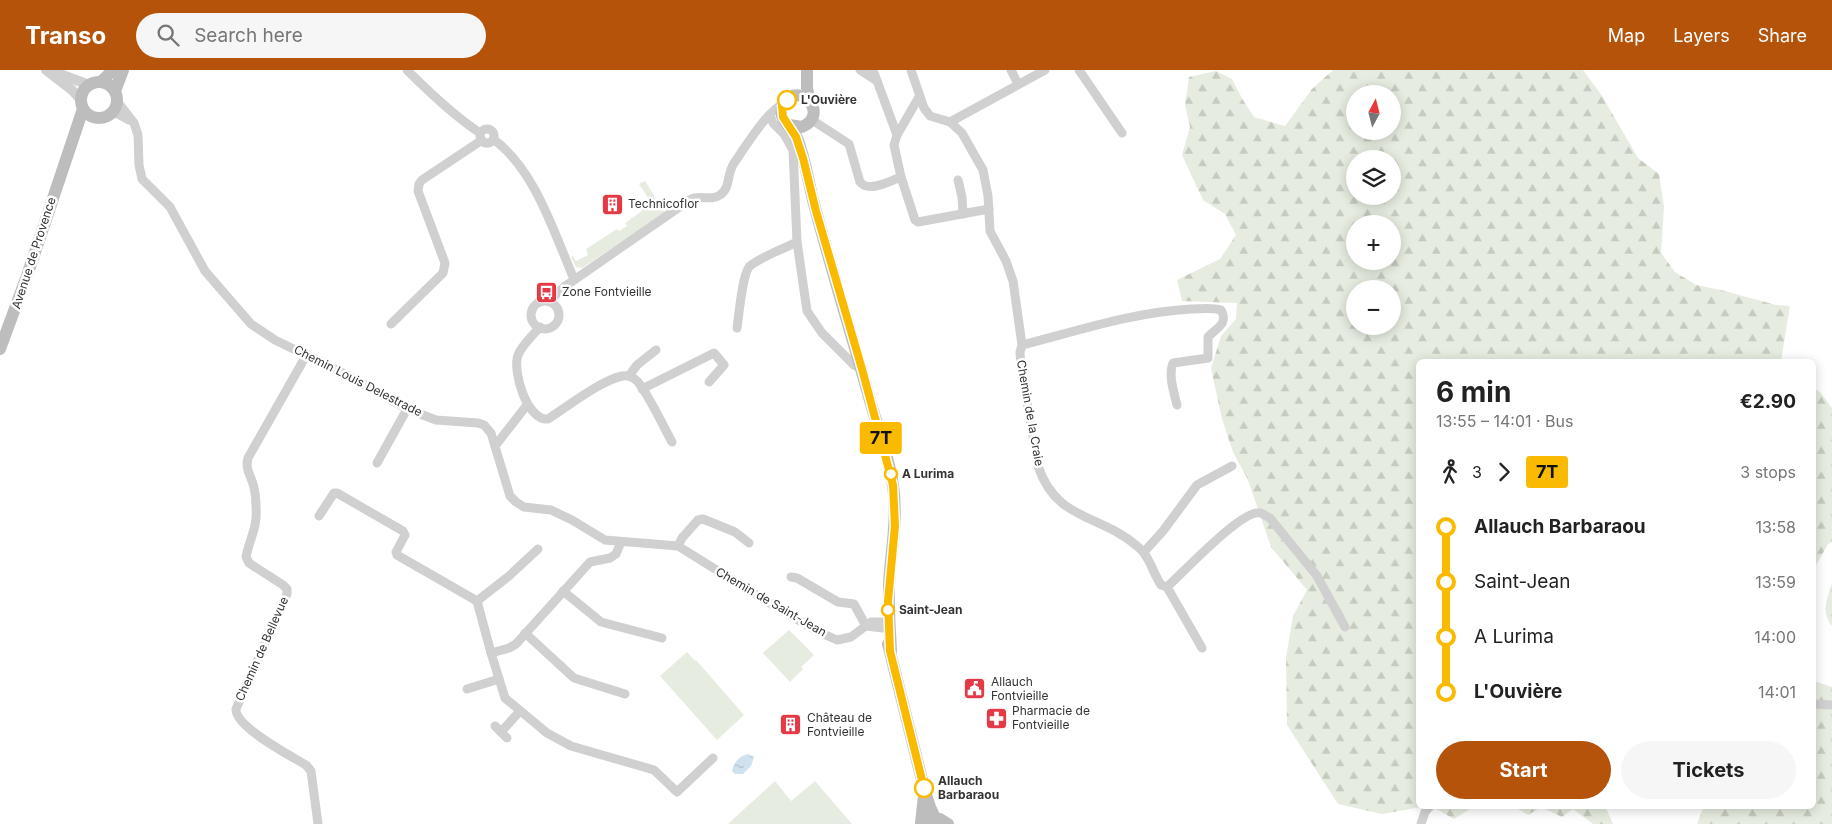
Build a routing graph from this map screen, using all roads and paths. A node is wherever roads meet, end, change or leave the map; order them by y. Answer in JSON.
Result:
{"nodes":[{"id":1,"x":48,"y":70,"type":"edge"},
{"id":2,"x":113,"y":70,"type":"edge"},
{"id":3,"x":123,"y":70,"type":"edge"},
{"id":4,"x":407,"y":70,"type":"edge"},
{"id":5,"x":801,"y":70,"type":"edge"},
{"id":6,"x":807,"y":70,"type":"edge"},
{"id":7,"x":860,"y":70,"type":"edge"},
{"id":8,"x":873,"y":70,"type":"edge"},
{"id":9,"x":911,"y":70,"type":"edge"},
{"id":10,"x":1011,"y":70,"type":"edge"},
{"id":11,"x":1045,"y":70,"type":"edge"},
{"id":12,"x":1079,"y":70,"type":"edge"},
{"id":13,"x":877,"y":82,"type":"junction"},
{"id":14,"x":95,"y":83,"type":"junction"},
{"id":15,"x":1018,"y":84,"type":"junction"},
{"id":16,"x":116,"y":96,"type":"junction"},
{"id":17,"x":919,"y":97,"type":"junction"},
{"id":18,"x":789,"y":99,"type":"junction"},
{"id":19,"x":810,"y":102,"type":"junction"},
{"id":20,"x":82,"y":104,"type":"junction"},
{"id":21,"x":111,"y":113,"type":"junction"},
{"id":22,"x":96,"y":118,"type":"junction"},
{"id":23,"x":781,"y":119,"type":"junction"},
{"id":24,"x":950,"y":122,"type":"junction"},
{"id":25,"x":134,"y":123,"type":"junction"},
{"id":26,"x":809,"y":123,"type":"junction"},
{"id":27,"x":1122,"y":133,"type":"dead end"},
{"id":28,"x":897,"y":135,"type":"junction"},
{"id":29,"x":481,"y":137,"type":"junction"},
{"id":30,"x":67,"y":157,"type":"junction"},
{"id":31,"x":803,"y":158,"type":"junction"},
{"id":32,"x":901,"y":177,"type":"junction"},
{"id":33,"x":958,"y":180,"type":"dead end"},
{"id":34,"x":989,"y":209,"type":"junction"},
{"id":35,"x":963,"y":214,"type":"junction"},
{"id":36,"x":798,"y":242,"type":"junction"},
{"id":37,"x":574,"y":279,"type":"junction"},
{"id":38,"x":549,"y":301,"type":"junction"},
{"id":39,"x":391,"y":324,"type":"dead end"},
{"id":40,"x":540,"y":327,"type":"junction"},
{"id":41,"x":737,"y":328,"type":"dead end"},
{"id":42,"x":1022,"y":345,"type":"junction"},
{"id":43,"x":0,"y":350,"type":"edge"},
{"id":44,"x":656,"y":350,"type":"dead end"},
{"id":45,"x":307,"y":354,"type":"junction"},
{"id":46,"x":862,"y":369,"type":"junction"},
{"id":47,"x":629,"y":376,"type":"junction"},
{"id":48,"x":709,"y":382,"type":"dead end"},
{"id":49,"x":642,"y":389,"type":"junction"},
{"id":50,"x":1177,"y":404,"type":"dead end"},
{"id":51,"x":527,"y":405,"type":"junction"},
{"id":52,"x":407,"y":409,"type":"junction"},
{"id":53,"x":672,"y":442,"type":"dead end"},
{"id":54,"x":495,"y":446,"type":"junction"},
{"id":55,"x":377,"y":463,"type":"dead end"},
{"id":56,"x":1232,"y":466,"type":"dead end"},
{"id":57,"x":319,"y":516,"type":"dead end"},
{"id":58,"x":621,"y":542,"type":"junction"},
{"id":59,"x":749,"y":543,"type":"dead end"},
{"id":60,"x":678,"y":546,"type":"junction"},
{"id":61,"x":538,"y":549,"type":"dead end"},
{"id":62,"x":1144,"y":552,"type":"junction"},
{"id":63,"x":790,"y":577,"type":"dead end"},
{"id":64,"x":1167,"y":586,"type":"junction"},
{"id":65,"x":563,"y":591,"type":"junction"},
{"id":66,"x":477,"y":601,"type":"junction"},
{"id":67,"x":885,"y":624,"type":"junction"},
{"id":68,"x":866,"y":626,"type":"junction"},
{"id":69,"x":1345,"y":627,"type":"dead end"},
{"id":70,"x":525,"y":633,"type":"junction"},
{"id":71,"x":662,"y":638,"type":"dead end"},
{"id":72,"x":1202,"y":648,"type":"dead end"},
{"id":73,"x":491,"y":653,"type":"junction"},
{"id":74,"x":499,"y":679,"type":"junction"},
{"id":75,"x":467,"y":689,"type":"dead end"},
{"id":76,"x":625,"y":694,"type":"dead end"},
{"id":77,"x":1816,"y":704,"type":"edge"},
{"id":78,"x":1832,"y":705,"type":"edge"},
{"id":79,"x":520,"y":711,"type":"junction"},
{"id":80,"x":501,"y":732,"type":"dead end"},
{"id":81,"x":713,"y":758,"type":"dead end"},
{"id":82,"x":924,"y":788,"type":"junction"},
{"id":83,"x":1428,"y":809,"type":"edge"},
{"id":84,"x":935,"y":818,"type":"junction"},
{"id":85,"x":318,"y":824,"type":"edge"},
{"id":86,"x":921,"y":824,"type":"edge"},
{"id":87,"x":948,"y":824,"type":"edge"},
{"id":88,"x":1421,"y":824,"type":"edge"}],
"edges":[{"from":1,"to":14,"type":"street"},
{"from":1,"to":20,"type":"street"},
{"from":2,"to":14,"type":"main road"},
{"from":3,"to":16,"type":"main road"},
{"from":4,"to":29,"type":"street"},
{"from":5,"to":18,"type":"main road"},
{"from":6,"to":19,"type":"main road"},
{"from":7,"to":13,"type":"street"},
{"from":8,"to":13,"type":"street"},
{"from":9,"to":17,"type":"street","name":"Chemin de la Craie"},
{"from":10,"to":15,"type":"street"},
{"from":11,"to":15,"type":"street"},
{"from":12,"to":27,"type":"street"},
{"from":13,"to":28,"type":"street"},
{"from":14,"to":16,"type":"main road"},
{"from":14,"to":20,"type":"main road"},
{"from":15,"to":24,"type":"street"},
{"from":16,"to":21,"type":"main road"},
{"from":16,"to":25,"type":"street","name":"Chemin Louis Delestrade"},
{"from":17,"to":24,"type":"street","name":"Chemin de la Craie"},
{"from":17,"to":28,"type":"street"},
{"from":18,"to":19,"type":"main road"},
{"from":18,"to":23,"type":"main road"},
{"from":19,"to":26,"type":"main road"},
{"from":20,"to":22,"type":"main road"},
{"from":20,"to":30,"type":"main road","name":"Avenue de Provence"},
{"from":21,"to":22,"type":"main road"},
{"from":21,"to":25,"type":"street"},
{"from":22,"to":30,"type":"main road","name":"Avenue de Provence"},
{"from":23,"to":26,"type":"main road"},
{"from":23,"to":31,"type":"main road"},
{"from":23,"to":36,"type":"street"},
{"from":23,"to":37,"type":"street"},
{"from":24,"to":34,"type":"street","name":"Chemin de la Craie"},
{"from":25,"to":45,"type":"street","name":"Chemin Louis Delestrade"},
{"from":26,"to":31,"type":"main road"},
{"from":26,"to":32,"type":"street"},
{"from":28,"to":32,"type":"street"},
{"from":29,"to":37,"type":"street"},
{"from":29,"to":39,"type":"street"},
{"from":30,"to":43,"type":"main road","name":"Avenue de Provence"},
{"from":31,"to":46,"type":"main road"},
{"from":32,"to":35,"type":"street"},
{"from":33,"to":35,"type":"street"},
{"from":34,"to":35,"type":"street"},
{"from":34,"to":42,"type":"street","name":"Chemin de la Craie"},
{"from":36,"to":41,"type":"street"},
{"from":36,"to":46,"type":"street"},
{"from":37,"to":38,"type":"street"},
{"from":38,"to":40,"type":"street"},
{"from":38,"to":40,"type":"street"},
{"from":40,"to":51,"type":"street"},
{"from":42,"to":50,"type":"street"},
{"from":42,"to":62,"type":"street","name":"Chemin de la Craie"},
{"from":44,"to":47,"type":"street"},
{"from":45,"to":52,"type":"street","name":"Chemin Louis Delestrade"},
{"from":45,"to":85,"type":"street","name":"Chemin de Bellevue"},
{"from":46,"to":67,"type":"main road"},
{"from":47,"to":49,"type":"street"},
{"from":47,"to":51,"type":"street"},
{"from":48,"to":49,"type":"street"},
{"from":49,"to":53,"type":"street"},
{"from":51,"to":54,"type":"street"},
{"from":52,"to":54,"type":"street","name":"Chemin Louis Delestrade"},
{"from":52,"to":55,"type":"street"},
{"from":54,"to":58,"type":"street","name":"Chemin Louis Delestrade"},
{"from":56,"to":62,"type":"street"},
{"from":57,"to":66,"type":"street"},
{"from":58,"to":60,"type":"street","name":"Chemin Louis Delestrade"},
{"from":58,"to":65,"type":"street"},
{"from":59,"to":60,"type":"street"},
{"from":60,"to":68,"type":"street","name":"Chemin de Saint-Jean"},
{"from":61,"to":66,"type":"street"},
{"from":62,"to":64,"type":"street","name":"Chemin de la Craie"},
{"from":63,"to":68,"type":"street"},
{"from":64,"to":69,"type":"street"},
{"from":64,"to":72,"type":"street"},
{"from":65,"to":70,"type":"street"},
{"from":65,"to":71,"type":"street"},
{"from":66,"to":73,"type":"street"},
{"from":67,"to":68,"type":"street","name":"Chemin de Saint-Jean"},
{"from":67,"to":82,"type":"main road"},
{"from":70,"to":73,"type":"street"},
{"from":70,"to":76,"type":"street"},
{"from":73,"to":74,"type":"street"},
{"from":74,"to":75,"type":"street"},
{"from":74,"to":79,"type":"street"},
{"from":77,"to":78,"type":"street"},
{"from":79,"to":80,"type":"street"},
{"from":79,"to":81,"type":"street"},
{"from":82,"to":84,"type":"main road"},
{"from":82,"to":86,"type":"main road"},
{"from":83,"to":88,"type":"street"},
{"from":84,"to":86,"type":"main road"},
{"from":84,"to":87,"type":"main road"}]}
